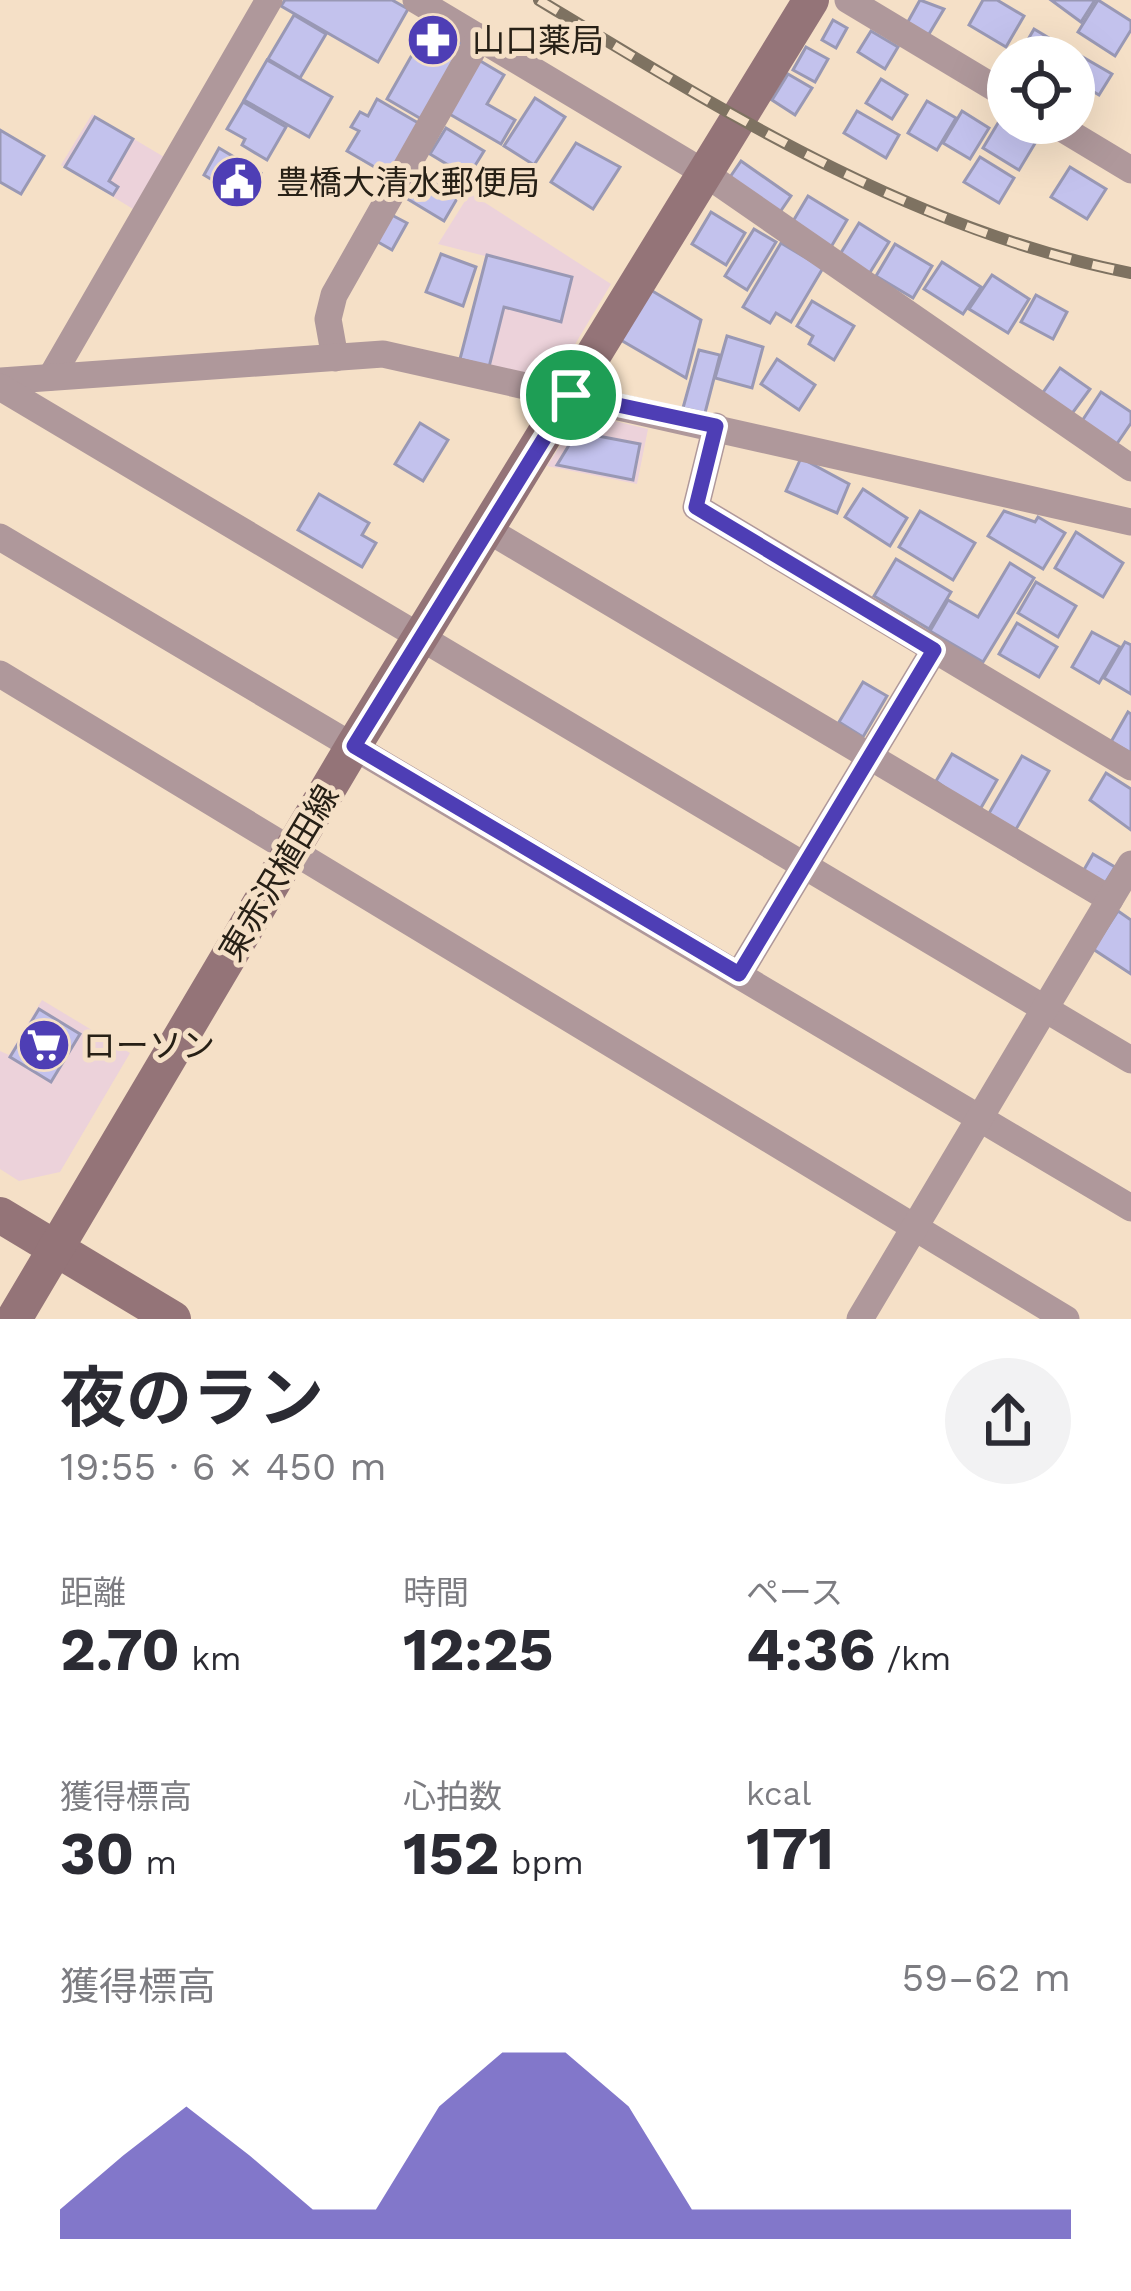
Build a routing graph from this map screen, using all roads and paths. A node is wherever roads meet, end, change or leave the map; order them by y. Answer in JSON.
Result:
{"nodes":[{"id":1,"x":269,"y":0,"type":"edge"},
{"id":2,"x":416,"y":0,"type":"edge"},
{"id":3,"x":812,"y":0,"type":"edge"},
{"id":4,"x":848,"y":0,"type":"edge"},
{"id":5,"x":480,"y":38,"type":"junction"},
{"id":6,"x":987,"y":83,"type":"edge"},
{"id":7,"x":1088,"y":144,"type":"edge"},
{"id":8,"x":1131,"y":170,"type":"edge"},
{"id":9,"x":703,"y":172,"type":"junction"},
{"id":10,"x":335,"y":358,"type":"junction"},
{"id":11,"x":51,"y":377,"type":"junction"},
{"id":12,"x":0,"y":384,"type":"edge"},
{"id":13,"x":571,"y":395,"type":"junction"},
{"id":14,"x":716,"y":426,"type":"junction"},
{"id":15,"x":1131,"y":468,"type":"edge"},
{"id":16,"x":1131,"y":522,"type":"edge"},
{"id":17,"x":488,"y":530,"type":"junction"},
{"id":18,"x":0,"y":537,"type":"edge"},
{"id":19,"x":423,"y":636,"type":"junction"},
{"id":20,"x":934,"y":650,"type":"junction"},
{"id":21,"x":0,"y":674,"type":"edge"},
{"id":22,"x":354,"y":746,"type":"junction"},
{"id":23,"x":872,"y":760,"type":"junction"},
{"id":24,"x":1131,"y":767,"type":"edge"},
{"id":25,"x":293,"y":852,"type":"junction"},
{"id":26,"x":1131,"y":864,"type":"edge"},
{"id":27,"x":804,"y":868,"type":"junction"},
{"id":28,"x":1110,"y":899,"type":"junction"},
{"id":29,"x":739,"y":974,"type":"junction"},
{"id":30,"x":1044,"y":1008,"type":"junction"},
{"id":31,"x":1131,"y":1060,"type":"edge"},
{"id":32,"x":977,"y":1116,"type":"junction"},
{"id":33,"x":1131,"y":1208,"type":"edge"},
{"id":34,"x":0,"y":1215,"type":"edge"},
{"id":35,"x":913,"y":1228,"type":"junction"},
{"id":36,"x":56,"y":1248,"type":"junction"},
{"id":37,"x":14,"y":1319,"type":"edge"},
{"id":38,"x":172,"y":1319,"type":"edge"},
{"id":39,"x":860,"y":1319,"type":"edge"},
{"id":40,"x":1066,"y":1319,"type":"edge"}],
"edges":[{"from":1,"to":11,"type":"street"},
{"from":2,"to":5,"type":"street"},
{"from":3,"to":9,"type":"main road","name":"東赤沢植田線"},
{"from":4,"to":6,"type":"street"},
{"from":5,"to":9,"type":"street"},
{"from":5,"to":10,"type":"street"},
{"from":7,"to":8,"type":"street"},
{"from":9,"to":13,"type":"main road","name":"東赤沢植田線"},
{"from":9,"to":15,"type":"street"},
{"from":10,"to":11,"type":"street"},
{"from":10,"to":13,"type":"street"},
{"from":11,"to":12,"type":"street"},
{"from":12,"to":19,"type":"street"},
{"from":13,"to":14,"type":"street"},
{"from":13,"to":17,"type":"main road","name":"東赤沢植田線"},
{"from":14,"to":16,"type":"street"},
{"from":14,"to":20,"type":"street"},
{"from":17,"to":19,"type":"main road","name":"東赤沢植田線"},
{"from":17,"to":23,"type":"street"},
{"from":18,"to":22,"type":"street"},
{"from":19,"to":22,"type":"main road","name":"東赤沢植田線"},
{"from":19,"to":27,"type":"street"},
{"from":20,"to":23,"type":"street"},
{"from":20,"to":24,"type":"street"},
{"from":21,"to":25,"type":"street"},
{"from":22,"to":25,"type":"main road","name":"東赤沢植田線"},
{"from":22,"to":29,"type":"street"},
{"from":23,"to":27,"type":"street"},
{"from":23,"to":28,"type":"street"},
{"from":25,"to":35,"type":"street"},
{"from":25,"to":36,"type":"main road","name":"東赤沢植田線"},
{"from":26,"to":28,"type":"street"},
{"from":27,"to":29,"type":"street"},
{"from":27,"to":30,"type":"street"},
{"from":28,"to":30,"type":"street"},
{"from":29,"to":32,"type":"street"},
{"from":30,"to":31,"type":"street"},
{"from":30,"to":32,"type":"street"},
{"from":32,"to":33,"type":"street"},
{"from":32,"to":35,"type":"street"},
{"from":34,"to":36,"type":"main road"},
{"from":35,"to":39,"type":"street"},
{"from":35,"to":40,"type":"street"},
{"from":36,"to":37,"type":"main road","name":"東赤沢植田線"},
{"from":36,"to":38,"type":"main road"}]}
